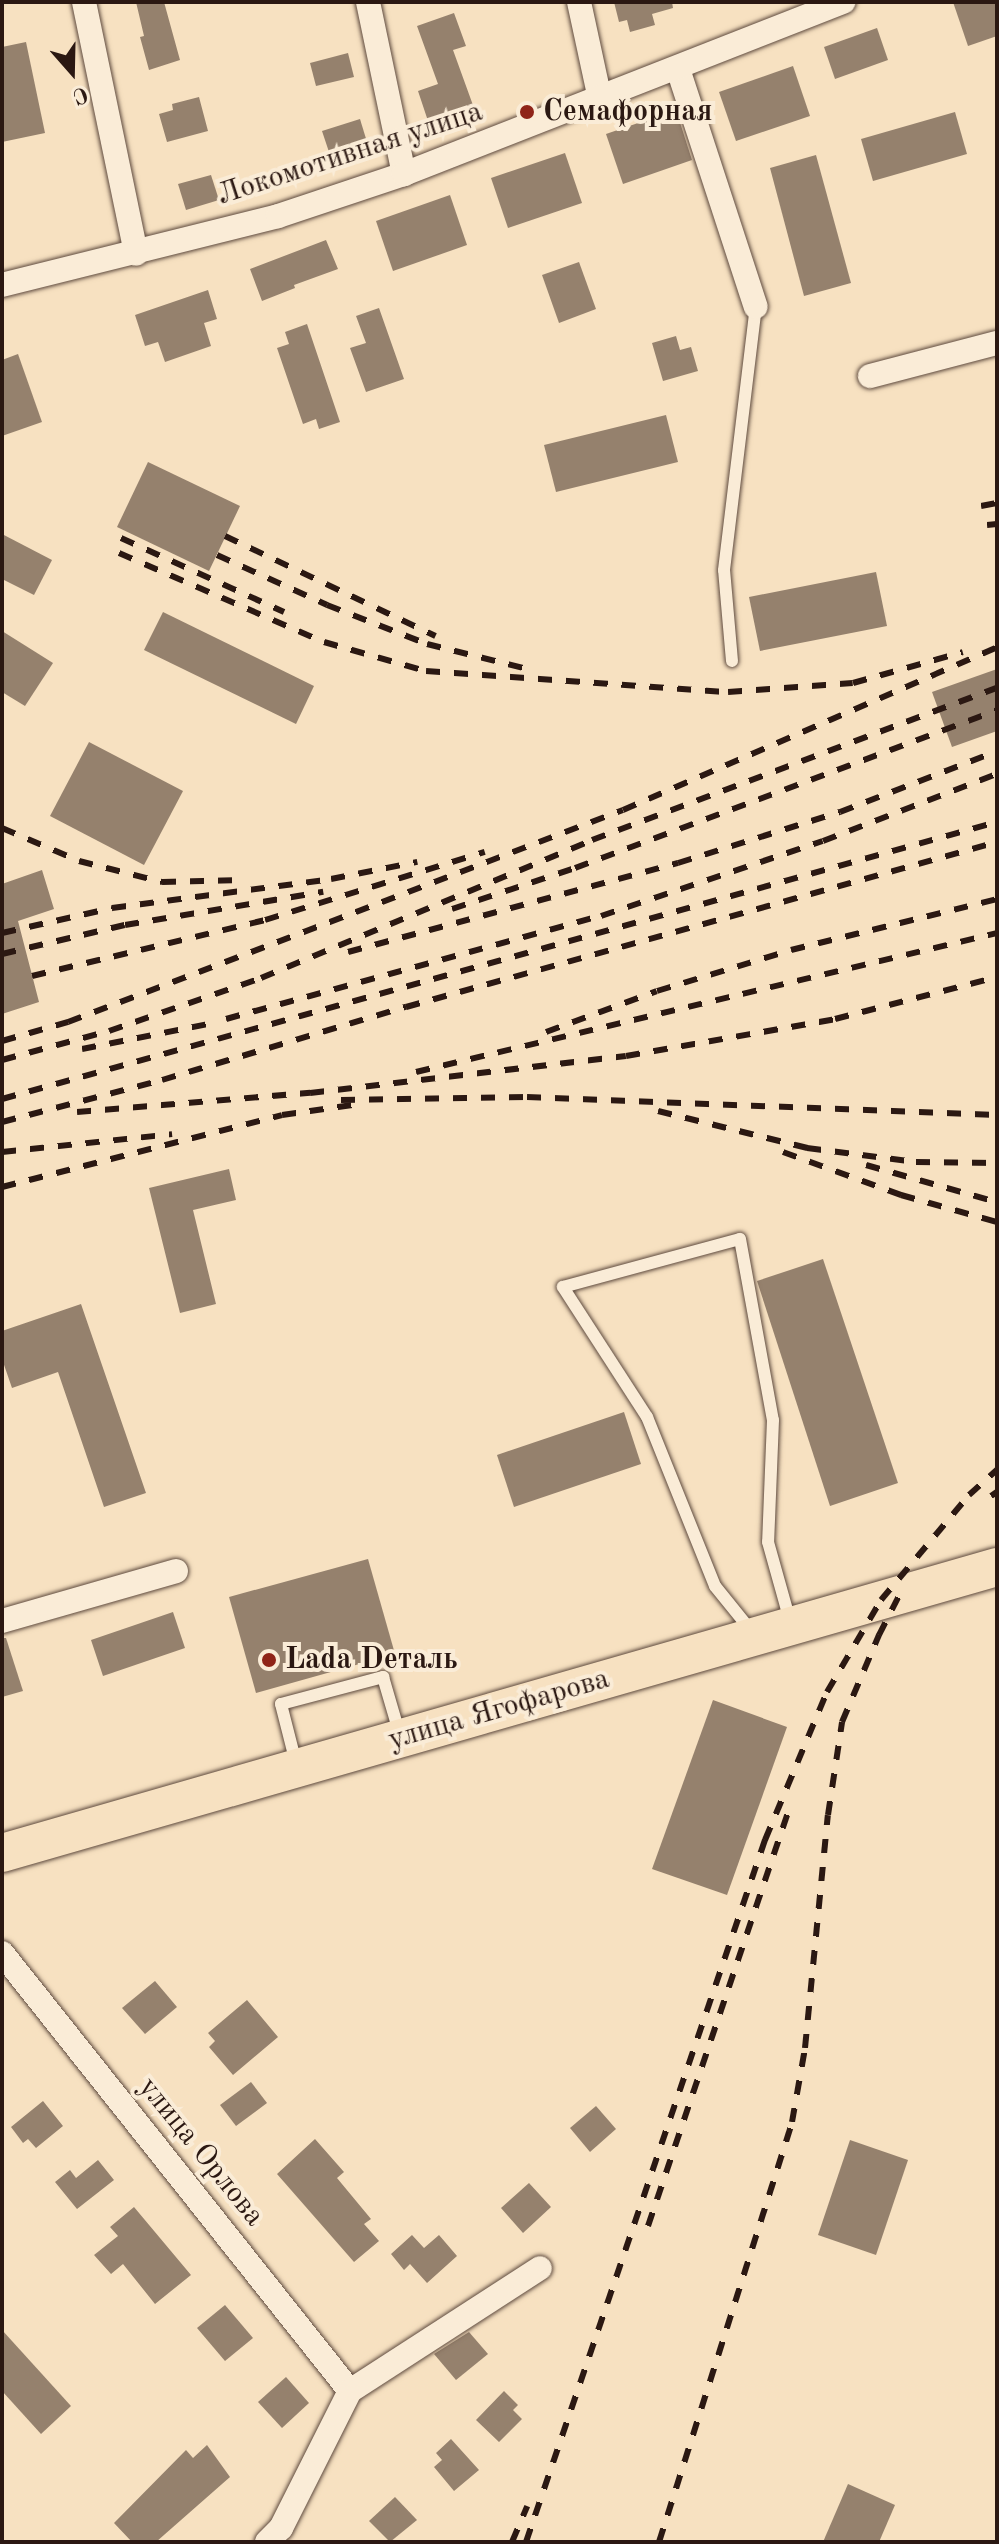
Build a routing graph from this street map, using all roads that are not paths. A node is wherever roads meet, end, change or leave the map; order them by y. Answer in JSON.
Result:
{"nodes":[{"id":1,"x":84,"y":2,"type":"edge"},
{"id":2,"x":368,"y":2,"type":"edge"},
{"id":3,"x":579,"y":2,"type":"edge"},
{"id":4,"x":844,"y":2,"type":"edge"},
{"id":5,"x":678,"y":69,"type":"junction"},
{"id":6,"x":600,"y":99,"type":"junction"},
{"id":7,"x":404,"y":174,"type":"junction"},
{"id":8,"x":136,"y":254,"type":"junction"},
{"id":9,"x":2,"y":285,"type":"edge"},
{"id":10,"x":756,"y":307,"type":"joint"},
{"id":11,"x":997,"y":343,"type":"edge"},
{"id":12,"x":870,"y":376,"type":"dead end"},
{"id":13,"x":732,"y":661,"type":"dead end"},
{"id":14,"x":997,"y":1567,"type":"edge"},
{"id":15,"x":176,"y":1571,"type":"dead end"},
{"id":16,"x":2,"y":1621,"type":"edge"},
{"id":17,"x":791,"y":1625,"type":"junction"},
{"id":18,"x":755,"y":1636,"type":"junction"},
{"id":19,"x":401,"y":1738,"type":"junction"},
{"id":20,"x":297,"y":1768,"type":"junction"},
{"id":21,"x":2,"y":1853,"type":"edge"},
{"id":22,"x":2,"y":1953,"type":"edge"},
{"id":23,"x":540,"y":2268,"type":"dead end"},
{"id":24,"x":350,"y":2391,"type":"junction"},
{"id":25,"x":267,"y":2542,"type":"edge"}],
"edges":[{"from":1,"to":8,"type":"street"},
{"from":2,"to":7,"type":"street"},
{"from":3,"to":6,"type":"street"},
{"from":4,"to":5,"type":"street","name":"Локомотивная улица"},
{"from":5,"to":6,"type":"street","name":"Локомотивная улица"},
{"from":5,"to":10,"type":"street"},
{"from":6,"to":7,"type":"street","name":"Локомотивная улица"},
{"from":7,"to":8,"type":"street","name":"Локомотивная улица"},
{"from":8,"to":9,"type":"street","name":"Локомотивная улица"},
{"from":10,"to":13,"type":"lane"},
{"from":11,"to":12,"type":"street"},
{"from":14,"to":17,"type":"main road","name":"улица Ягофарова"},
{"from":15,"to":16,"type":"street"},
{"from":17,"to":18,"type":"main road","name":"улица Ягофарова"},
{"from":17,"to":18,"type":"lane"},
{"from":18,"to":19,"type":"main road","name":"улица Ягофарова"},
{"from":19,"to":20,"type":"main road","name":"улица Ягофарова"},
{"from":19,"to":20,"type":"lane"},
{"from":20,"to":21,"type":"main road","name":"улица Ягофарова"},
{"from":22,"to":24,"type":"street","name":"улица Орлова"},
{"from":23,"to":24,"type":"street"},
{"from":24,"to":25,"type":"street"}]}
